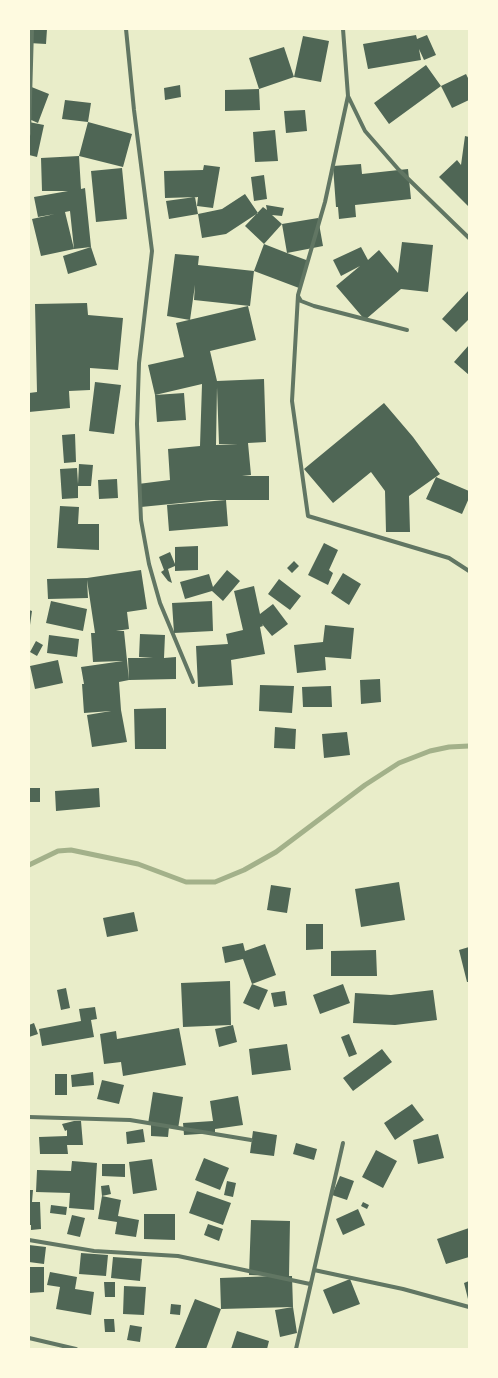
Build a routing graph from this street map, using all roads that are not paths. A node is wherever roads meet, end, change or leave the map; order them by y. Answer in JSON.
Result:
{"nodes":[{"id":1,"x":32,"y":29,"type":"edge"},
{"id":2,"x":126,"y":29,"type":"edge"},
{"id":3,"x":343,"y":29,"type":"edge"},
{"id":4,"x":348,"y":96,"type":"junction"},
{"id":5,"x":29,"y":134,"type":"edge"},
{"id":6,"x":469,"y":238,"type":"edge"},
{"id":7,"x":298,"y":295,"type":"junction"},
{"id":8,"x":407,"y":330,"type":"dead end"},
{"id":9,"x":469,"y":571,"type":"edge"},
{"id":10,"x":193,"y":682,"type":"dead end"},
{"id":11,"x":29,"y":1117,"type":"edge"},
{"id":12,"x":251,"y":1140,"type":"dead end"},
{"id":13,"x":343,"y":1143,"type":"dead end"},
{"id":14,"x":29,"y":1240,"type":"edge"},
{"id":15,"x":314,"y":1270,"type":"junction"},
{"id":16,"x":310,"y":1284,"type":"junction"},
{"id":17,"x":469,"y":1307,"type":"edge"},
{"id":18,"x":29,"y":1338,"type":"edge"},
{"id":19,"x":76,"y":1349,"type":"edge"},
{"id":20,"x":296,"y":1349,"type":"edge"}],
"edges":[{"from":1,"to":5,"type":"street"},
{"from":2,"to":10,"type":"street"},
{"from":3,"to":4,"type":"street"},
{"from":4,"to":6,"type":"street"},
{"from":4,"to":7,"type":"street"},
{"from":7,"to":8,"type":"street"},
{"from":7,"to":9,"type":"street"},
{"from":11,"to":12,"type":"street"},
{"from":13,"to":15,"type":"street"},
{"from":14,"to":16,"type":"street"},
{"from":15,"to":16,"type":"street"},
{"from":15,"to":17,"type":"street"},
{"from":16,"to":20,"type":"street"},
{"from":18,"to":19,"type":"street"}]}
